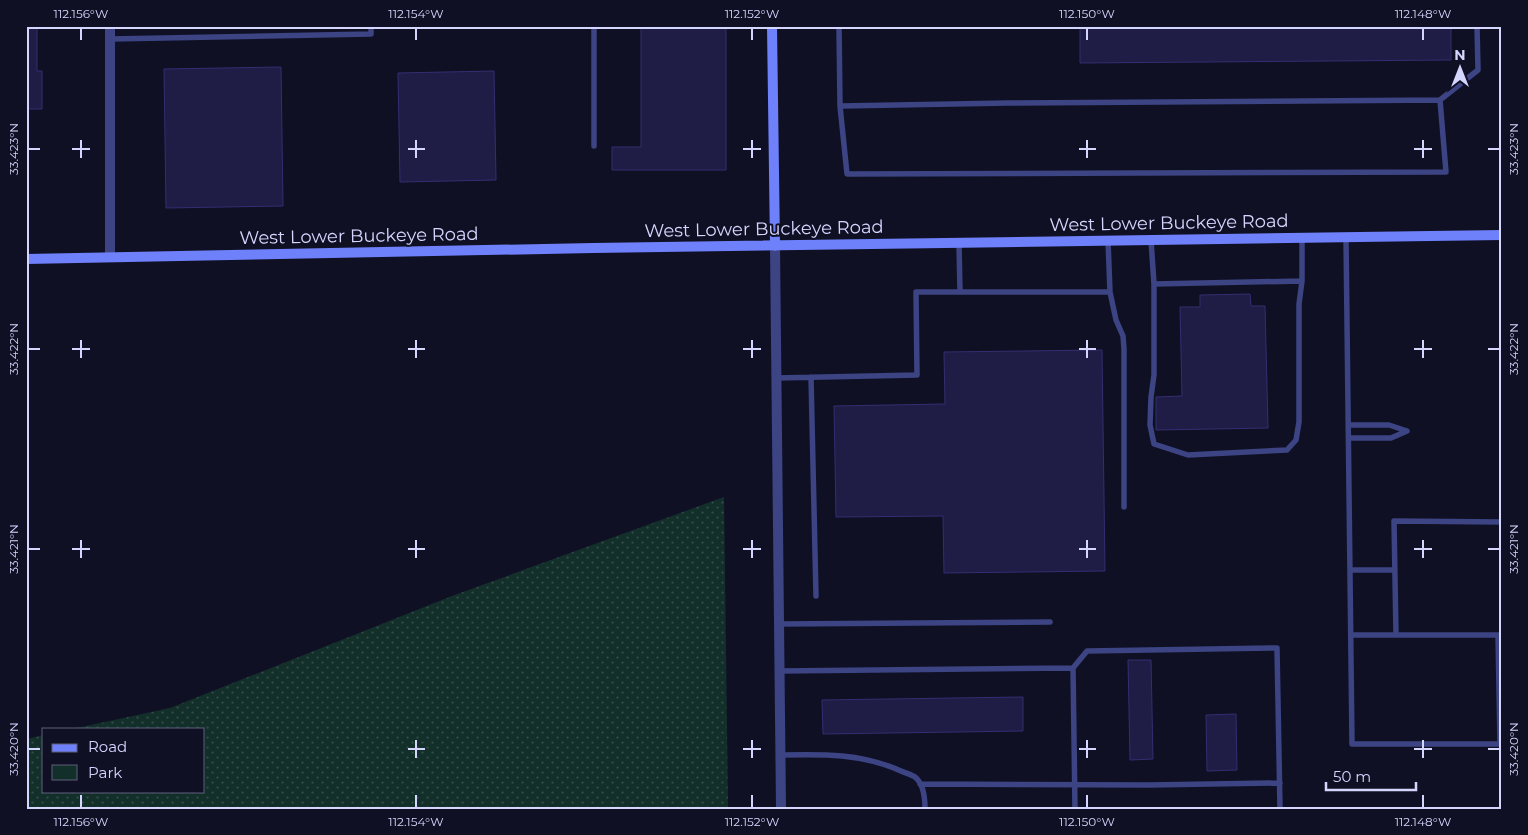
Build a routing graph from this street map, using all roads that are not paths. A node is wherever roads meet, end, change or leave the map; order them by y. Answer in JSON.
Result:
{"nodes":[{"id":1,"x":110,"y":26,"type":"edge"},
{"id":2,"x":371,"y":26,"type":"edge"},
{"id":3,"x":594,"y":26,"type":"edge"},
{"id":4,"x":772,"y":26,"type":"edge"},
{"id":5,"x":839,"y":26,"type":"edge"},
{"id":6,"x":1477,"y":26,"type":"edge"},
{"id":7,"x":110,"y":39,"type":"junction"},
{"id":8,"x":1440,"y":100,"type":"junction"},
{"id":9,"x":840,"y":106,"type":"junction"},
{"id":10,"x":594,"y":146,"type":"dead end"},
{"id":11,"x":1502,"y":235,"type":"edge"},
{"id":12,"x":1302,"y":238,"type":"junction"},
{"id":13,"x":1346,"y":238,"type":"junction"},
{"id":14,"x":1108,"y":240,"type":"junction"},
{"id":15,"x":1151,"y":240,"type":"junction"},
{"id":16,"x":959,"y":243,"type":"junction"},
{"id":17,"x":775,"y":246,"type":"junction"},
{"id":18,"x":110,"y":257,"type":"junction"},
{"id":19,"x":26,"y":259,"type":"edge"},
{"id":20,"x":1302,"y":281,"type":"junction"},
{"id":21,"x":1154,"y":284,"type":"junction"},
{"id":22,"x":960,"y":292,"type":"junction"},
{"id":23,"x":1110,"y":292,"type":"junction"},
{"id":24,"x":812,"y":377,"type":"junction"},
{"id":25,"x":776,"y":378,"type":"junction"},
{"id":26,"x":1349,"y":425,"type":"junction"},
{"id":27,"x":1349,"y":438,"type":"junction"},
{"id":28,"x":1124,"y":507,"type":"dead end"},
{"id":29,"x":1502,"y":522,"type":"edge"},
{"id":30,"x":1350,"y":570,"type":"junction"},
{"id":31,"x":1395,"y":570,"type":"junction"},
{"id":32,"x":816,"y":596,"type":"dead end"},
{"id":33,"x":1050,"y":622,"type":"dead end"},
{"id":34,"x":779,"y":624,"type":"junction"},
{"id":35,"x":1351,"y":635,"type":"junction"},
{"id":36,"x":1396,"y":635,"type":"junction"},
{"id":37,"x":1500,"y":635,"type":"edge"},
{"id":38,"x":1073,"y":668,"type":"junction"},
{"id":39,"x":779,"y":670,"type":"junction"},
{"id":40,"x":780,"y":755,"type":"junction"},
{"id":41,"x":1280,"y":783,"type":"junction"},
{"id":42,"x":920,"y":784,"type":"junction"},
{"id":43,"x":1075,"y":784,"type":"junction"},
{"id":44,"x":781,"y":809,"type":"edge"},
{"id":45,"x":925,"y":809,"type":"edge"},
{"id":46,"x":1075,"y":809,"type":"edge"},
{"id":47,"x":1280,"y":809,"type":"edge"}],
"edges":[{"from":1,"to":7,"type":"street"},
{"from":2,"to":7,"type":"lane"},
{"from":3,"to":10,"type":"lane"},
{"from":4,"to":17,"type":"main road"},
{"from":5,"to":9,"type":"lane"},
{"from":6,"to":8,"type":"lane"},
{"from":7,"to":18,"type":"street"},
{"from":8,"to":9,"type":"lane"},
{"from":8,"to":9,"type":"lane"},
{"from":11,"to":13,"type":"main road","name":"West Lower Buckeye Road"},
{"from":12,"to":13,"type":"main road","name":"West Lower Buckeye Road"},
{"from":12,"to":15,"type":"main road","name":"West Lower Buckeye Road"},
{"from":12,"to":20,"type":"lane"},
{"from":13,"to":26,"type":"lane"},
{"from":14,"to":15,"type":"main road","name":"West Lower Buckeye Road"},
{"from":14,"to":16,"type":"main road","name":"West Lower Buckeye Road"},
{"from":14,"to":23,"type":"lane"},
{"from":15,"to":21,"type":"lane"},
{"from":16,"to":17,"type":"main road","name":"West Lower Buckeye Road"},
{"from":16,"to":22,"type":"lane"},
{"from":17,"to":18,"type":"main road","name":"West Lower Buckeye Road"},
{"from":17,"to":25,"type":"street"},
{"from":18,"to":19,"type":"main road","name":"West Lower Buckeye Road"},
{"from":20,"to":21,"type":"lane"},
{"from":20,"to":21,"type":"lane"},
{"from":22,"to":23,"type":"lane"},
{"from":22,"to":24,"type":"lane"},
{"from":23,"to":28,"type":"lane"},
{"from":24,"to":25,"type":"lane"},
{"from":24,"to":32,"type":"lane"},
{"from":25,"to":34,"type":"street"},
{"from":26,"to":27,"type":"lane"},
{"from":26,"to":27,"type":"lane"},
{"from":27,"to":30,"type":"lane"},
{"from":29,"to":31,"type":"lane"},
{"from":30,"to":31,"type":"lane"},
{"from":30,"to":35,"type":"lane"},
{"from":31,"to":36,"type":"lane"},
{"from":33,"to":34,"type":"lane"},
{"from":34,"to":39,"type":"street"},
{"from":35,"to":36,"type":"lane"},
{"from":35,"to":37,"type":"lane"},
{"from":36,"to":37,"type":"lane"},
{"from":38,"to":39,"type":"lane"},
{"from":38,"to":41,"type":"lane"},
{"from":38,"to":43,"type":"lane"},
{"from":39,"to":40,"type":"street"},
{"from":40,"to":42,"type":"lane"},
{"from":40,"to":44,"type":"street"},
{"from":41,"to":43,"type":"lane"},
{"from":41,"to":47,"type":"lane"},
{"from":42,"to":43,"type":"lane"},
{"from":42,"to":45,"type":"lane"},
{"from":43,"to":46,"type":"lane"}]}
